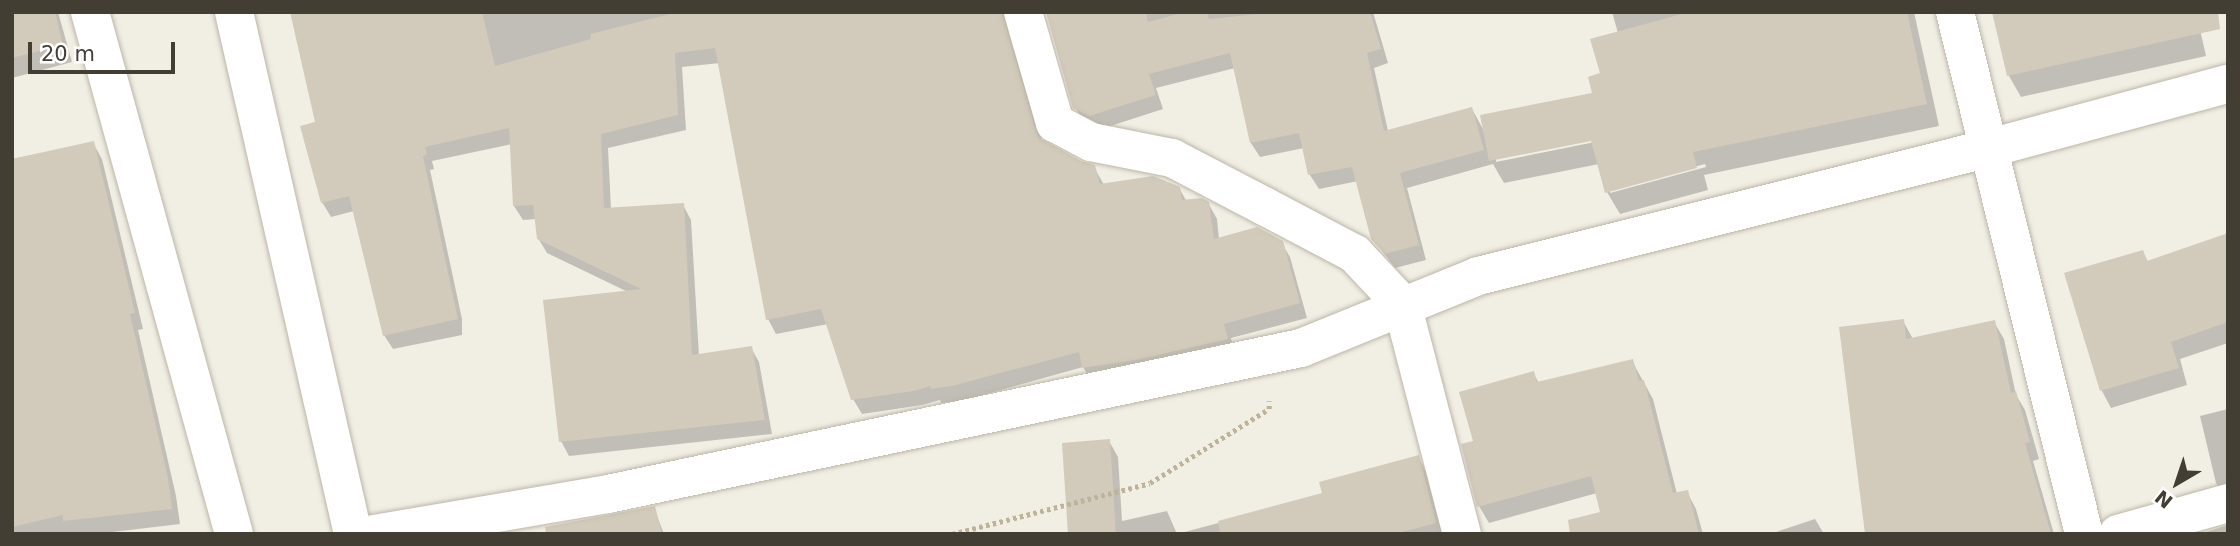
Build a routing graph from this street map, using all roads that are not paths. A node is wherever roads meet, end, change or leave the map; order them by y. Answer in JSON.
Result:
{"nodes":[{"id":1,"x":90,"y":12,"type":"edge"},
{"id":2,"x":234,"y":12,"type":"edge"},
{"id":3,"x":1023,"y":12,"type":"edge"},
{"id":4,"x":1955,"y":12,"type":"edge"},
{"id":5,"x":2228,"y":84,"type":"edge"},
{"id":6,"x":1990,"y":148,"type":"junction"},
{"id":7,"x":1402,"y":304,"type":"junction"},
{"id":8,"x":2228,"y":503,"type":"edge"},
{"id":9,"x":234,"y":534,"type":"edge"},
{"id":10,"x":353,"y":534,"type":"edge"},
{"id":11,"x":374,"y":534,"type":"edge"},
{"id":12,"x":1462,"y":534,"type":"edge"},
{"id":13,"x":2084,"y":534,"type":"edge"},
{"id":14,"x":2118,"y":534,"type":"edge"}],
"edges":[{"from":1,"to":9,"type":"street"},
{"from":2,"to":10,"type":"street"},
{"from":3,"to":7,"type":"street"},
{"from":4,"to":6,"type":"street"},
{"from":5,"to":6,"type":"street"},
{"from":6,"to":7,"type":"street"},
{"from":6,"to":13,"type":"street"},
{"from":7,"to":11,"type":"street"},
{"from":7,"to":12,"type":"street"},
{"from":8,"to":14,"type":"street"}]}
